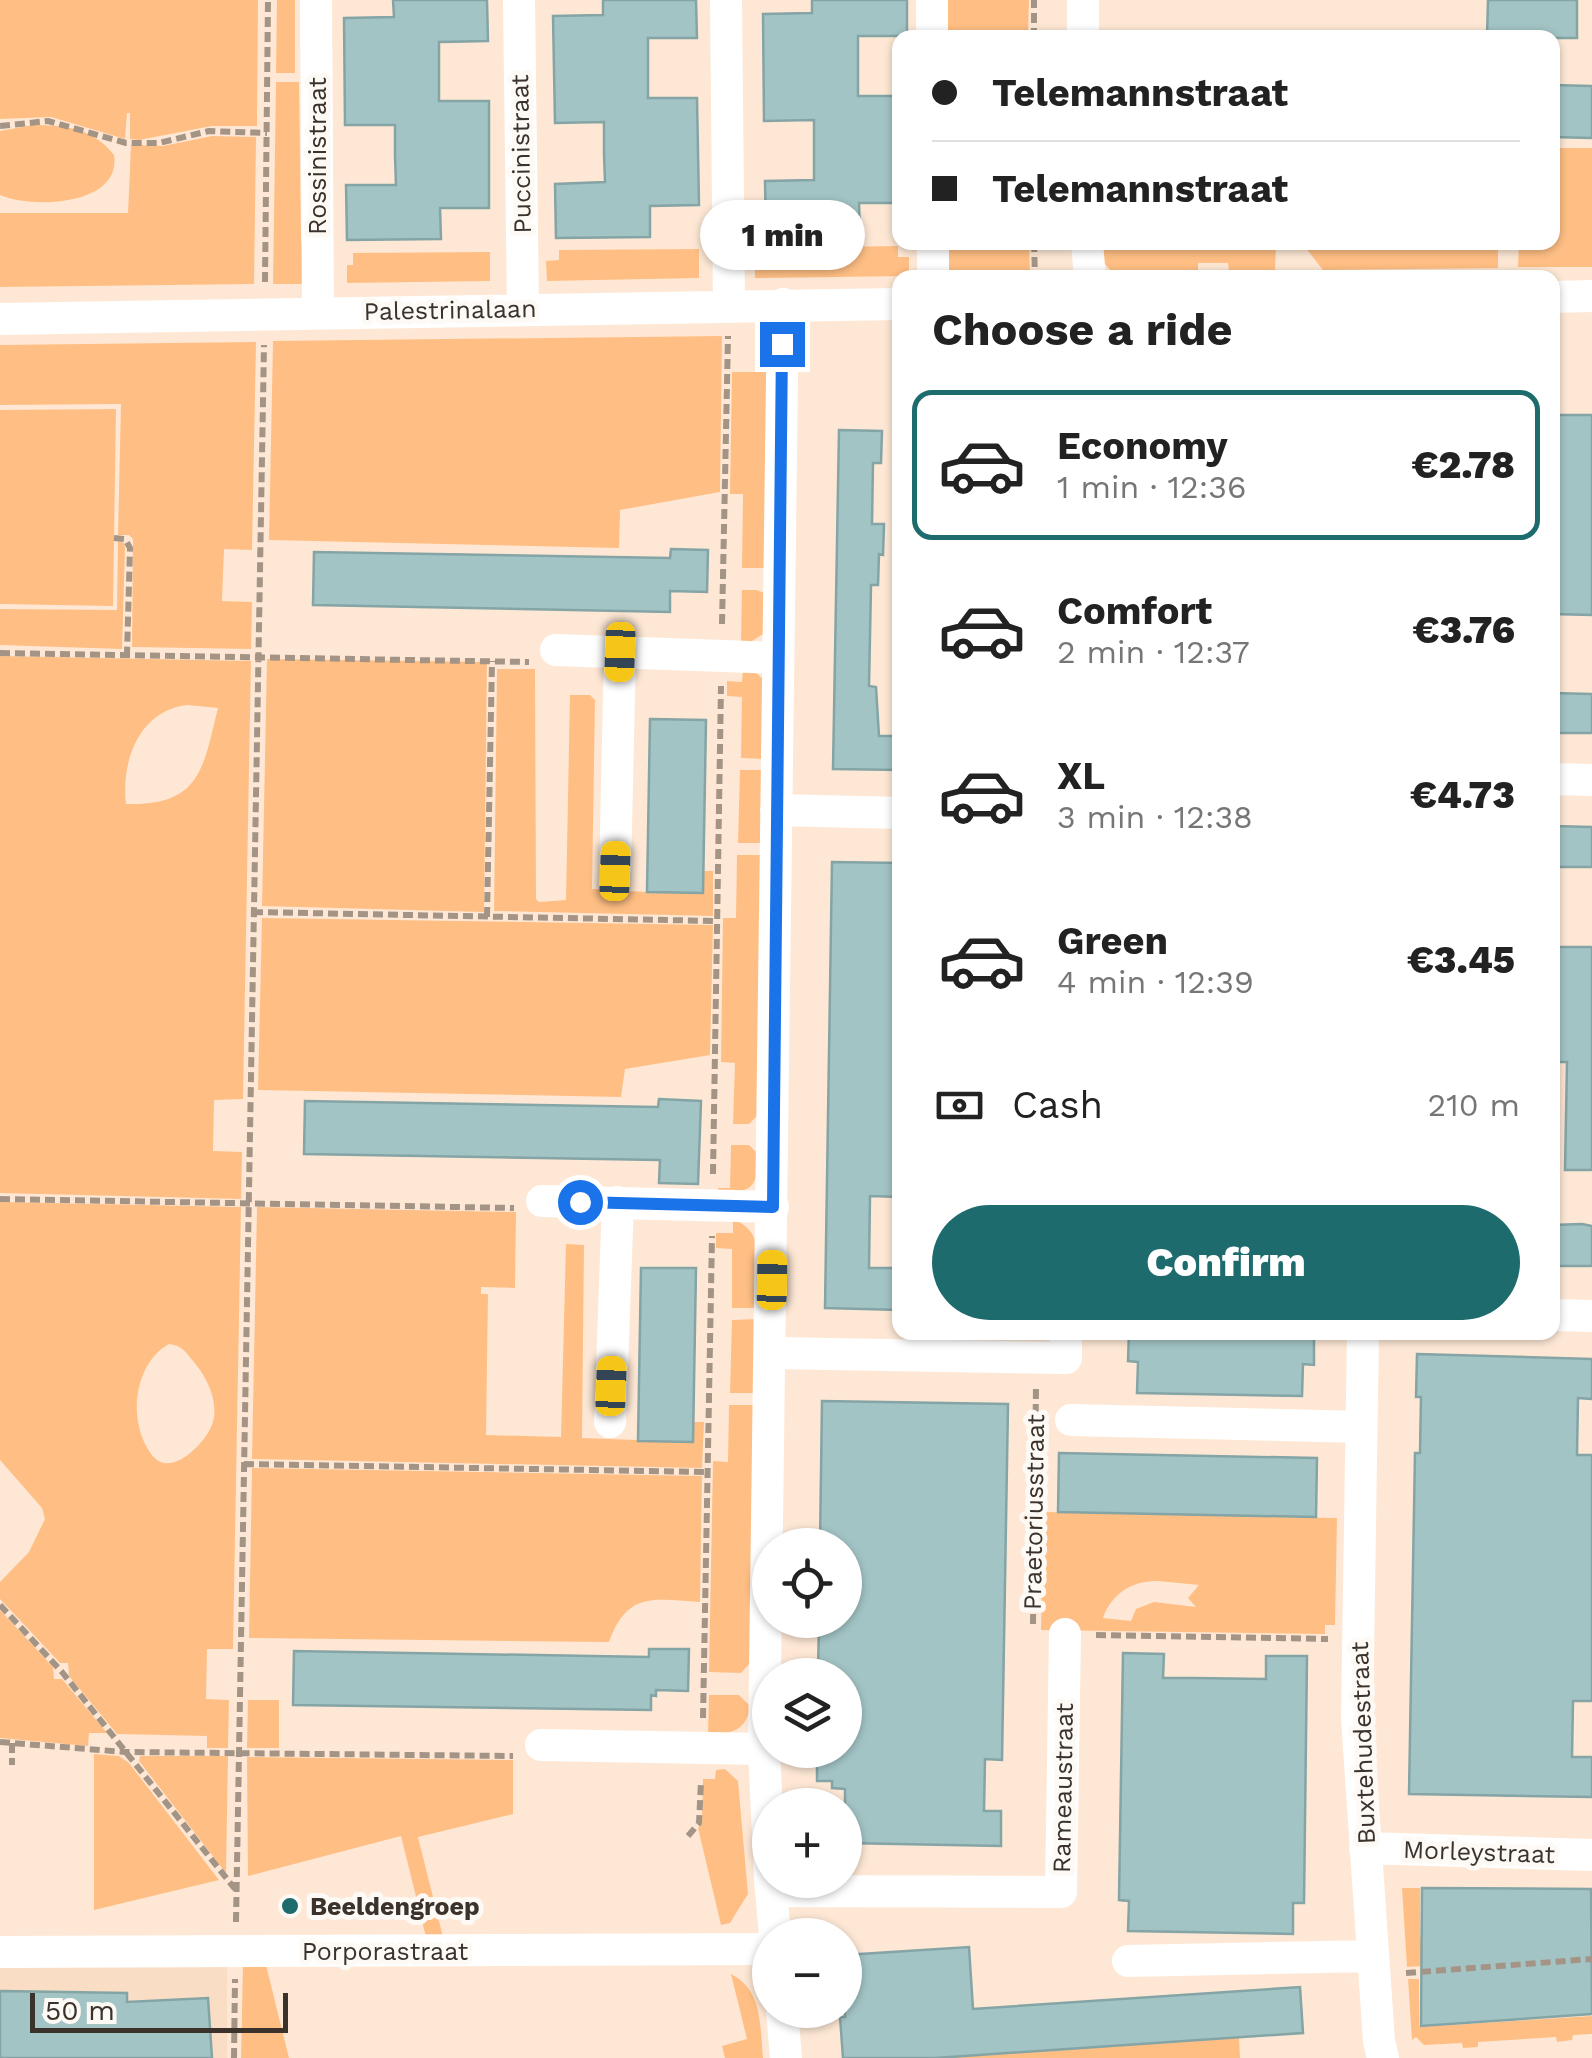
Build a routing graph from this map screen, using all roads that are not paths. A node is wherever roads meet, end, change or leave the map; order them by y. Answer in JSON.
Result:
{"nodes":[{"id":1,"x":316,"y":0,"type":"edge"},
{"id":2,"x":518,"y":0,"type":"edge"},
{"id":3,"x":726,"y":0,"type":"edge"},
{"id":4,"x":932,"y":0,"type":"edge"},
{"id":5,"x":1083,"y":0,"type":"edge"},
{"id":6,"x":932,"y":30,"type":"edge"},
{"id":7,"x":1083,"y":30,"type":"edge"},
{"id":8,"x":1592,"y":296,"type":"edge"},
{"id":9,"x":1560,"y":297,"type":"edge"},
{"id":10,"x":783,"y":304,"type":"junction"},
{"id":11,"x":892,"y":304,"type":"edge"},
{"id":12,"x":729,"y":305,"type":"junction"},
{"id":13,"x":523,"y":308,"type":"junction"},
{"id":14,"x":318,"y":312,"type":"junction"},
{"id":15,"x":0,"y":318,"type":"edge"},
{"id":16,"x":556,"y":650,"type":"road end"},
{"id":17,"x":620,"y":652,"type":"junction"},
{"id":18,"x":778,"y":658,"type":"junction"},
{"id":19,"x":1560,"y":779,"type":"edge"},
{"id":20,"x":1592,"y":780,"type":"edge"},
{"id":21,"x":776,"y":810,"type":"junction"},
{"id":22,"x":892,"y":813,"type":"edge"},
{"id":23,"x":615,"y":871,"type":"dead end"},
{"id":24,"x":542,"y":1201,"type":"road end"},
{"id":25,"x":618,"y":1202,"type":"junction"},
{"id":26,"x":773,"y":1207,"type":"junction"},
{"id":27,"x":1560,"y":1316,"type":"edge"},
{"id":28,"x":1592,"y":1316,"type":"edge"},
{"id":29,"x":1362,"y":1340,"type":"edge"},
{"id":30,"x":1056,"y":1350,"type":"edge"},
{"id":31,"x":771,"y":1353,"type":"junction"},
{"id":32,"x":1071,"y":1420,"type":"dead end"},
{"id":33,"x":610,"y":1422,"type":"dead end"},
{"id":34,"x":1361,"y":1426,"type":"junction"},
{"id":35,"x":1065,"y":1634,"type":"road end"},
{"id":36,"x":766,"y":1658,"type":"edge"},
{"id":37,"x":540,"y":1744,"type":"road end"},
{"id":38,"x":752,"y":1749,"type":"edge"},
{"id":39,"x":1365,"y":1848,"type":"junction"},
{"id":40,"x":1592,"y":1855,"type":"edge"},
{"id":41,"x":862,"y":1886,"type":"edge"},
{"id":42,"x":752,"y":1949,"type":"edge"},
{"id":43,"x":0,"y":1952,"type":"edge"},
{"id":44,"x":1128,"y":1960,"type":"dead end"},
{"id":45,"x":1374,"y":1966,"type":"junction"},
{"id":46,"x":784,"y":2028,"type":"edge"},
{"id":47,"x":786,"y":2058,"type":"edge"},
{"id":48,"x":1383,"y":2058,"type":"edge"}],
"edges":[{"from":1,"to":14,"type":"street","name":"Rossinistraat"},
{"from":2,"to":13,"type":"street","name":"Puccinistraat"},
{"from":3,"to":12,"type":"street"},
{"from":4,"to":6,"type":"street"},
{"from":5,"to":7,"type":"street"},
{"from":8,"to":9,"type":"street"},
{"from":10,"to":11,"type":"street","name":"Palestrinalaan"},
{"from":10,"to":12,"type":"street","name":"Palestrinalaan"},
{"from":10,"to":18,"type":"street"},
{"from":12,"to":13,"type":"street","name":"Palestrinalaan"},
{"from":13,"to":14,"type":"street","name":"Palestrinalaan"},
{"from":14,"to":15,"type":"street","name":"Palestrinalaan"},
{"from":16,"to":17,"type":"street"},
{"from":17,"to":18,"type":"street"},
{"from":17,"to":23,"type":"street"},
{"from":18,"to":21,"type":"street"},
{"from":19,"to":20,"type":"street"},
{"from":21,"to":22,"type":"street"},
{"from":21,"to":26,"type":"street"},
{"from":24,"to":25,"type":"street"},
{"from":25,"to":26,"type":"street"},
{"from":25,"to":33,"type":"street"},
{"from":26,"to":31,"type":"street"},
{"from":27,"to":28,"type":"street"},
{"from":29,"to":34,"type":"street","name":"Buxtehudestraat"},
{"from":30,"to":31,"type":"street"},
{"from":31,"to":36,"type":"street"},
{"from":32,"to":34,"type":"street"},
{"from":34,"to":39,"type":"street","name":"Buxtehudestraat"},
{"from":35,"to":41,"type":"street","name":"Rameaustraat"},
{"from":37,"to":38,"type":"street"},
{"from":39,"to":40,"type":"street","name":"Morleystraat"},
{"from":39,"to":45,"type":"street","name":"Buxtehudestraat"},
{"from":42,"to":43,"type":"street","name":"Porporastraat"},
{"from":44,"to":45,"type":"street"},
{"from":45,"to":48,"type":"street","name":"Buxtehudestraat"},
{"from":46,"to":47,"type":"street"}]}
